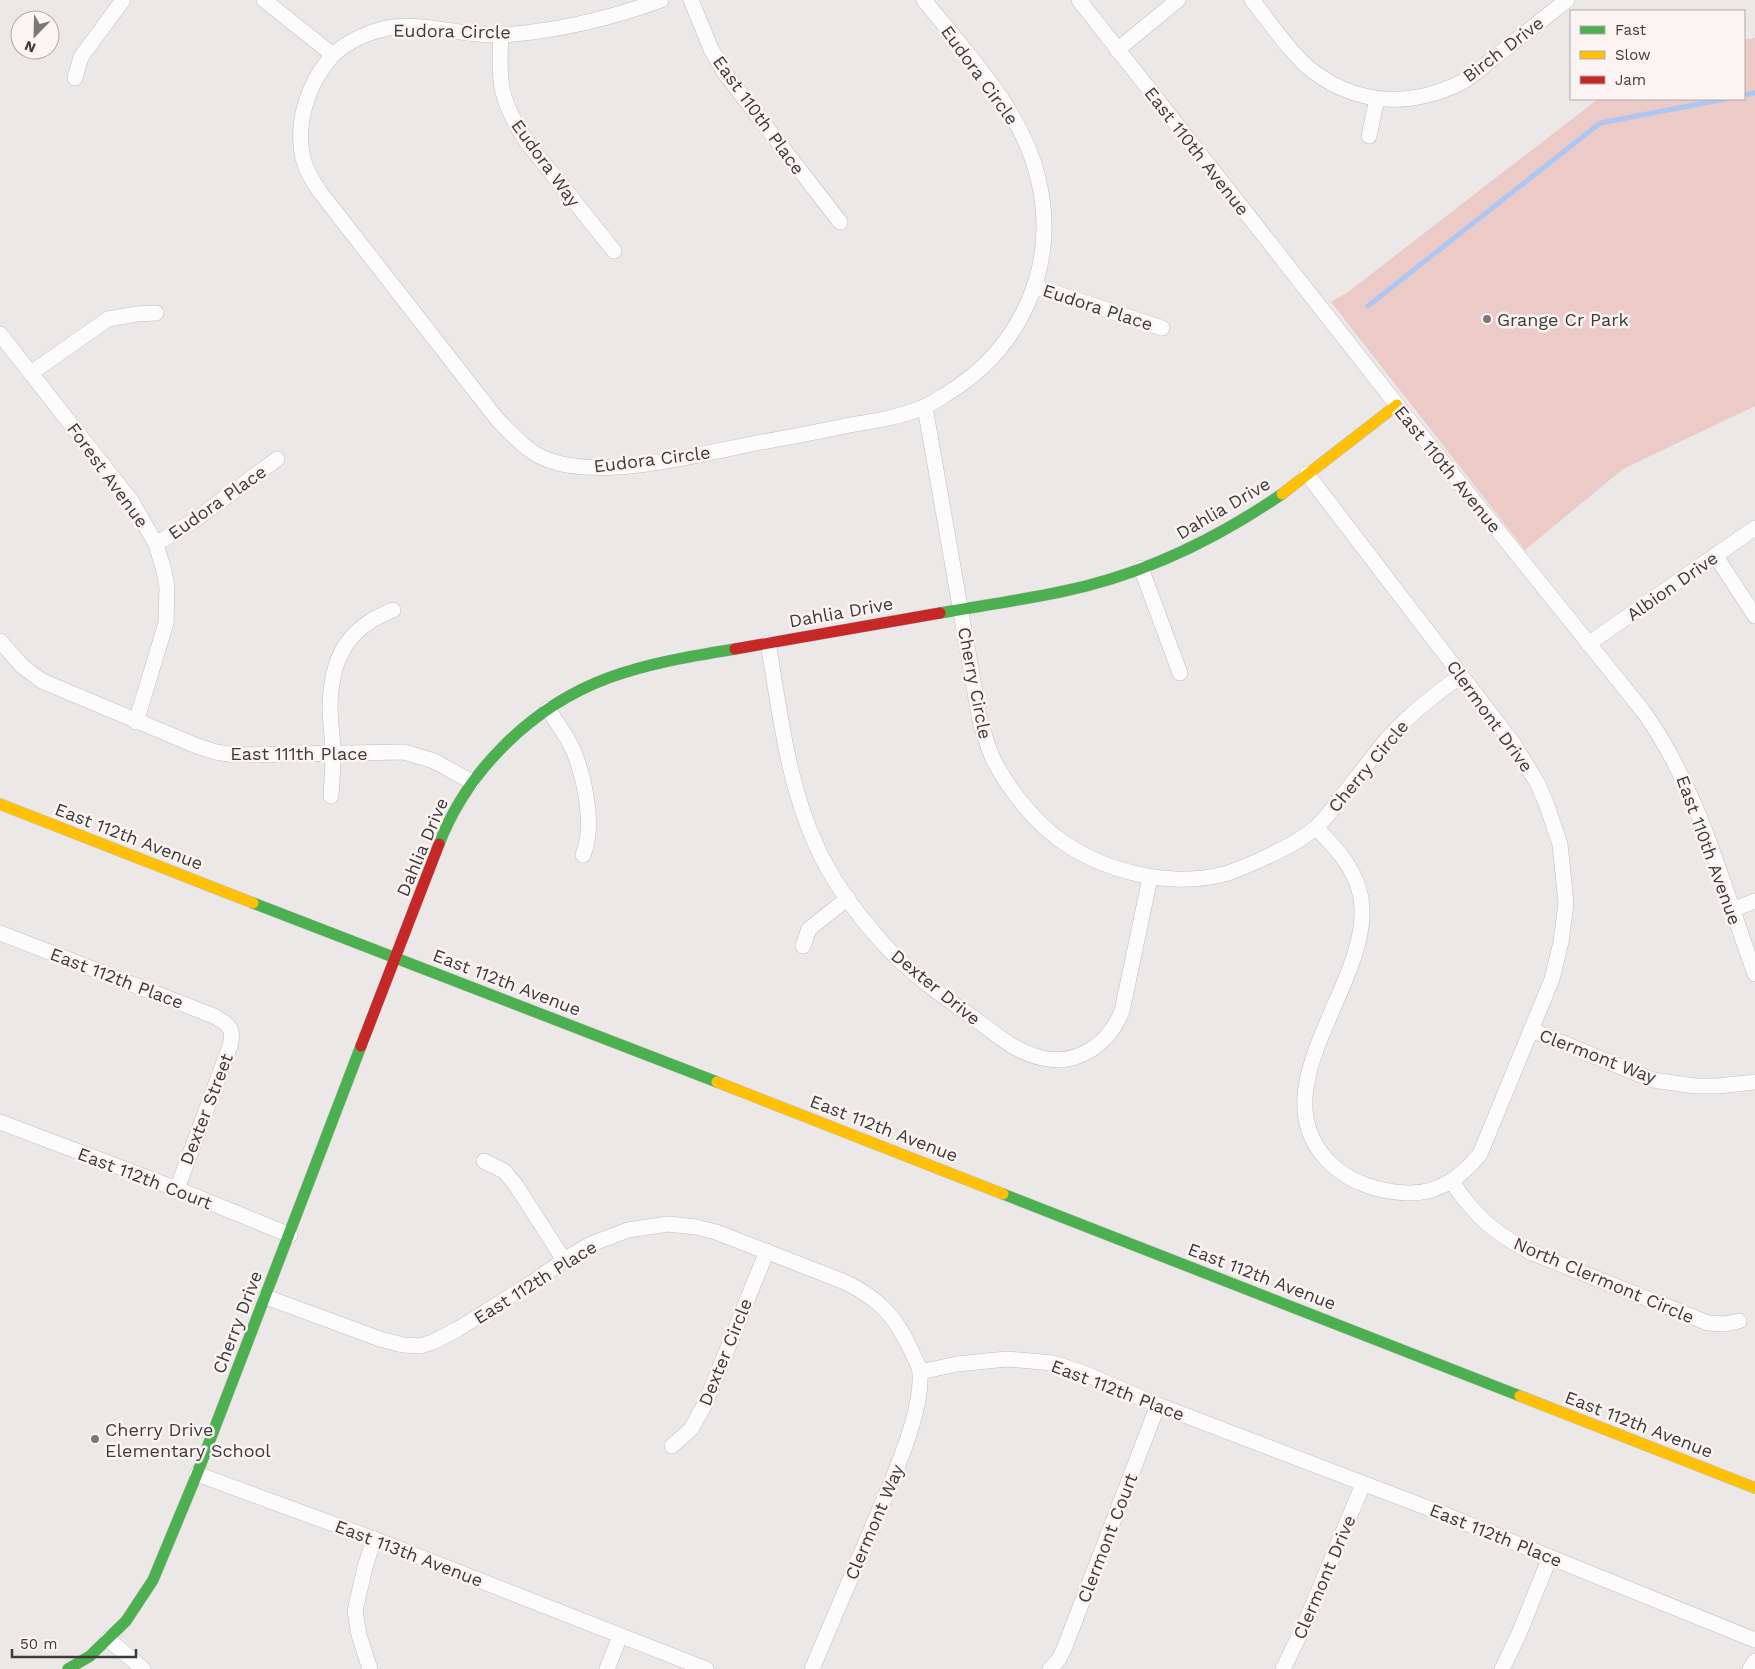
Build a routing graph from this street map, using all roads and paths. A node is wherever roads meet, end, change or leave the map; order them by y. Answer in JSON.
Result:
{"nodes":[{"id":1,"x":123,"y":0,"type":"edge"},
{"id":2,"x":264,"y":0,"type":"edge"},
{"id":3,"x":662,"y":0,"type":"edge"},
{"id":4,"x":691,"y":0,"type":"edge"},
{"id":5,"x":924,"y":0,"type":"edge"},
{"id":6,"x":1079,"y":0,"type":"edge"},
{"id":7,"x":1178,"y":0,"type":"edge"},
{"id":8,"x":1252,"y":0,"type":"edge"},
{"id":9,"x":1567,"y":0,"type":"edge"},
{"id":10,"x":501,"y":35,"type":"junction"},
{"id":11,"x":1117,"y":50,"type":"junction"},
{"id":12,"x":333,"y":56,"type":"junction"},
{"id":13,"x":75,"y":78,"type":"dead end"},
{"id":14,"x":1377,"y":99,"type":"junction"},
{"id":15,"x":1369,"y":136,"type":"dead end"},
{"id":16,"x":840,"y":222,"type":"dead end"},
{"id":17,"x":614,"y":252,"type":"dead end"},
{"id":18,"x":1034,"y":286,"type":"junction"},
{"id":19,"x":156,"y":313,"type":"dead end"},
{"id":20,"x":1162,"y":328,"type":"dead end"},
{"id":21,"x":0,"y":334,"type":"edge"},
{"id":22,"x":31,"y":373,"type":"junction"},
{"id":23,"x":1396,"y":405,"type":"junction"},
{"id":24,"x":925,"y":407,"type":"junction"},
{"id":25,"x":277,"y":459,"type":"dead end"},
{"id":26,"x":1307,"y":474,"type":"junction"},
{"id":27,"x":1755,"y":528,"type":"edge"},
{"id":28,"x":156,"y":544,"type":"junction"},
{"id":29,"x":1715,"y":555,"type":"junction"},
{"id":30,"x":1141,"y":568,"type":"junction"},
{"id":31,"x":960,"y":609,"type":"junction"},
{"id":32,"x":392,"y":610,"type":"dead end"},
{"id":33,"x":1755,"y":616,"type":"edge"},
{"id":34,"x":0,"y":641,"type":"edge"},
{"id":35,"x":768,"y":643,"type":"junction"},
{"id":36,"x":1588,"y":644,"type":"junction"},
{"id":37,"x":1180,"y":674,"type":"dead end"},
{"id":38,"x":1461,"y":676,"type":"junction"},
{"id":39,"x":548,"y":709,"type":"junction"},
{"id":40,"x":136,"y":722,"type":"junction"},
{"id":41,"x":333,"y":754,"type":"junction"},
{"id":42,"x":472,"y":782,"type":"junction"},
{"id":43,"x":331,"y":796,"type":"dead end"},
{"id":44,"x":0,"y":804,"type":"edge"},
{"id":45,"x":1316,"y":828,"type":"junction"},
{"id":46,"x":583,"y":854,"type":"dead end"},
{"id":47,"x":1150,"y":878,"type":"junction"},
{"id":48,"x":848,"y":898,"type":"junction"},
{"id":49,"x":1755,"y":901,"type":"edge"},
{"id":50,"x":1732,"y":910,"type":"junction"},
{"id":51,"x":0,"y":933,"type":"edge"},
{"id":52,"x":803,"y":946,"type":"dead end"},
{"id":53,"x":396,"y":959,"type":"junction"},
{"id":54,"x":1755,"y":974,"type":"edge"},
{"id":55,"x":230,"y":1028,"type":"joint"},
{"id":56,"x":1531,"y":1030,"type":"junction"},
{"id":57,"x":1755,"y":1082,"type":"edge"},
{"id":58,"x":0,"y":1122,"type":"edge"},
{"id":59,"x":484,"y":1161,"type":"dead end"},
{"id":60,"x":1452,"y":1182,"type":"junction"},
{"id":61,"x":176,"y":1189,"type":"junction"},
{"id":62,"x":290,"y":1235,"type":"junction"},
{"id":63,"x":767,"y":1251,"type":"junction"},
{"id":64,"x":564,"y":1260,"type":"junction"},
{"id":65,"x":266,"y":1297,"type":"junction"},
{"id":66,"x":1739,"y":1321,"type":"dead end"},
{"id":67,"x":920,"y":1372,"type":"junction"},
{"id":68,"x":1158,"y":1405,"type":"junction"},
{"id":69,"x":672,"y":1446,"type":"dead end"},
{"id":70,"x":197,"y":1474,"type":"junction"},
{"id":71,"x":1363,"y":1484,"type":"junction"},
{"id":72,"x":1755,"y":1488,"type":"edge"},
{"id":73,"x":374,"y":1539,"type":"junction"},
{"id":74,"x":1550,"y":1557,"type":"junction"},
{"id":75,"x":620,"y":1636,"type":"junction"},
{"id":76,"x":108,"y":1639,"type":"junction"},
{"id":77,"x":1755,"y":1640,"type":"edge"},
{"id":78,"x":1755,"y":1661,"type":"edge"},
{"id":79,"x":68,"y":1669,"type":"edge"},
{"id":80,"x":143,"y":1669,"type":"edge"},
{"id":81,"x":370,"y":1669,"type":"edge"},
{"id":82,"x":607,"y":1669,"type":"edge"},
{"id":83,"x":706,"y":1669,"type":"edge"},
{"id":84,"x":812,"y":1669,"type":"edge"},
{"id":85,"x":1050,"y":1669,"type":"edge"},
{"id":86,"x":1284,"y":1669,"type":"edge"},
{"id":87,"x":1502,"y":1669,"type":"edge"},
{"id":88,"x":1750,"y":1669,"type":"edge"}],
"edges":[{"from":1,"to":13,"type":"street"},
{"from":2,"to":12,"type":"street"},
{"from":3,"to":10,"type":"street","name":"Eudora Circle"},
{"from":4,"to":16,"type":"street","name":"East 110th Place"},
{"from":5,"to":18,"type":"street","name":"Eudora Circle"},
{"from":6,"to":11,"type":"street","name":"East 110th Avenue"},
{"from":7,"to":11,"type":"street"},
{"from":8,"to":14,"type":"street","name":"Birch Drive"},
{"from":9,"to":14,"type":"street","name":"Birch Drive"},
{"from":10,"to":12,"type":"street","name":"Eudora Circle"},
{"from":10,"to":17,"type":"street","name":"Eudora Way"},
{"from":11,"to":23,"type":"street","name":"East 110th Avenue"},
{"from":12,"to":24,"type":"street","name":"Eudora Circle"},
{"from":14,"to":15,"type":"street"},
{"from":18,"to":20,"type":"street","name":"Eudora Place"},
{"from":18,"to":24,"type":"street","name":"Eudora Circle"},
{"from":19,"to":22,"type":"street"},
{"from":21,"to":22,"type":"street","name":"Forest Avenue"},
{"from":22,"to":28,"type":"street","name":"Forest Avenue"},
{"from":23,"to":26,"type":"street","name":"Dahlia Drive"},
{"from":23,"to":36,"type":"street","name":"East 110th Avenue"},
{"from":24,"to":31,"type":"street","name":"Cherry Circle"},
{"from":25,"to":28,"type":"street","name":"Eudora Place"},
{"from":26,"to":30,"type":"street","name":"Dahlia Drive"},
{"from":26,"to":38,"type":"street","name":"Clermont Drive"},
{"from":27,"to":29,"type":"street","name":"Albion Drive"},
{"from":28,"to":40,"type":"street","name":"Forest Avenue"},
{"from":29,"to":33,"type":"street"},
{"from":29,"to":36,"type":"street","name":"Albion Drive"},
{"from":30,"to":31,"type":"street","name":"Dahlia Drive"},
{"from":30,"to":37,"type":"street"},
{"from":31,"to":35,"type":"street","name":"Dahlia Drive"},
{"from":31,"to":47,"type":"street","name":"Cherry Circle"},
{"from":32,"to":41,"type":"street"},
{"from":34,"to":40,"type":"street","name":"East 111th Place"},
{"from":35,"to":39,"type":"street","name":"Dahlia Drive"},
{"from":35,"to":48,"type":"street","name":"Dexter Drive"},
{"from":36,"to":50,"type":"street","name":"East 110th Avenue"},
{"from":38,"to":45,"type":"street","name":"Cherry Circle"},
{"from":38,"to":56,"type":"street","name":"Clermont Drive"},
{"from":39,"to":42,"type":"street","name":"Dahlia Drive"},
{"from":39,"to":46,"type":"street"},
{"from":40,"to":41,"type":"street","name":"East 111th Place"},
{"from":41,"to":42,"type":"street","name":"East 111th Place"},
{"from":41,"to":43,"type":"street"},
{"from":42,"to":53,"type":"street","name":"Dahlia Drive"},
{"from":44,"to":53,"type":"street","name":"East 112th Avenue"},
{"from":45,"to":47,"type":"street","name":"Cherry Circle"},
{"from":45,"to":60,"type":"street"},
{"from":47,"to":48,"type":"street","name":"Dexter Drive"},
{"from":48,"to":52,"type":"street"},
{"from":49,"to":50,"type":"street"},
{"from":50,"to":54,"type":"street","name":"East 110th Avenue"},
{"from":51,"to":55,"type":"street","name":"East 112th Place"},
{"from":53,"to":62,"type":"street","name":"Cherry Drive"},
{"from":53,"to":72,"type":"street","name":"East 112th Avenue"},
{"from":55,"to":61,"type":"street","name":"Dexter Street"},
{"from":56,"to":57,"type":"street","name":"Clermont Way"},
{"from":56,"to":60,"type":"street","name":"Clermont Drive"},
{"from":58,"to":61,"type":"street","name":"East 112th Court"},
{"from":59,"to":64,"type":"street"},
{"from":60,"to":66,"type":"street","name":"North Clermont Circle"},
{"from":61,"to":62,"type":"street","name":"East 112th Court"},
{"from":62,"to":65,"type":"street","name":"Cherry Drive"},
{"from":63,"to":64,"type":"street","name":"East 112th Place"},
{"from":63,"to":67,"type":"street","name":"East 112th Place"},
{"from":63,"to":69,"type":"street","name":"Dexter Circle"},
{"from":64,"to":65,"type":"street","name":"East 112th Place"},
{"from":65,"to":70,"type":"street","name":"Cherry Drive"},
{"from":67,"to":68,"type":"street","name":"East 112th Place"},
{"from":67,"to":84,"type":"street","name":"Clermont Way"},
{"from":68,"to":71,"type":"street","name":"East 112th Place"},
{"from":68,"to":85,"type":"street","name":"Clermont Court"},
{"from":70,"to":73,"type":"street","name":"East 113th Avenue"},
{"from":70,"to":76,"type":"street","name":"Cherry Drive"},
{"from":71,"to":74,"type":"street","name":"East 112th Place"},
{"from":71,"to":86,"type":"street","name":"Clermont Drive"},
{"from":73,"to":75,"type":"street","name":"East 113th Avenue"},
{"from":73,"to":81,"type":"street"},
{"from":74,"to":77,"type":"street","name":"East 112th Place"},
{"from":74,"to":87,"type":"street"},
{"from":75,"to":82,"type":"street"},
{"from":75,"to":83,"type":"street","name":"East 113th Avenue"},
{"from":76,"to":79,"type":"street","name":"Cherry Drive"},
{"from":76,"to":80,"type":"street"},
{"from":78,"to":88,"type":"street"}]}
